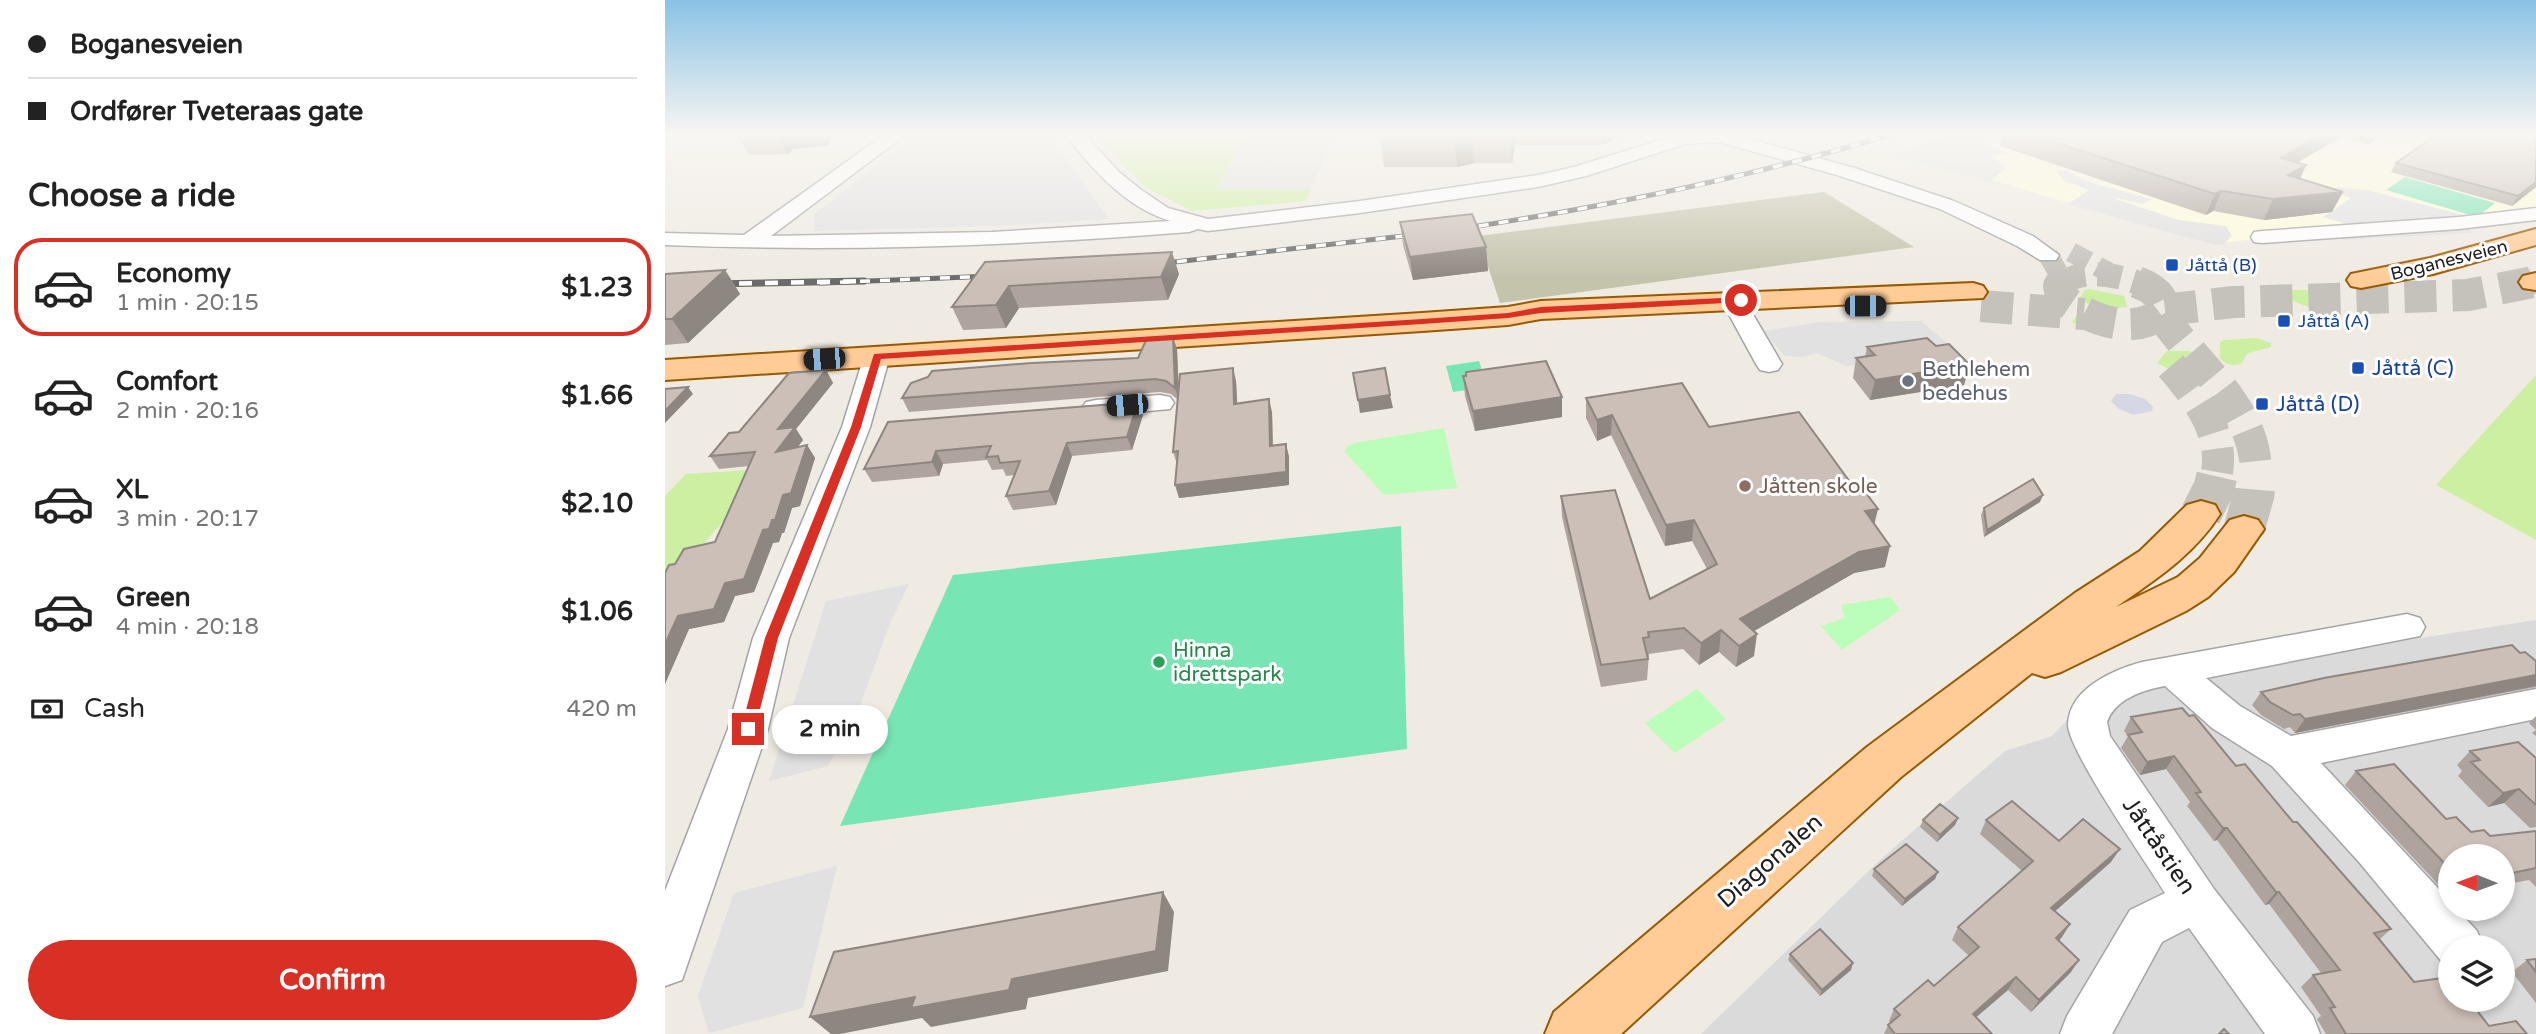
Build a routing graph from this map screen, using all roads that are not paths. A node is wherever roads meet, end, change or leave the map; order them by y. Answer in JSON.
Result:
{"nodes":[{"id":1,"x":829,"y":183,"type":"edge"},
{"id":2,"x":1121,"y":183,"type":"edge"},
{"id":3,"x":1523,"y":183,"type":"edge"},
{"id":4,"x":1880,"y":183,"type":"edge"},
{"id":5,"x":1899,"y":183,"type":"edge"},
{"id":6,"x":2536,"y":214,"type":"edge"},
{"id":7,"x":1208,"y":225,"type":"junction"},
{"id":8,"x":2262,"y":237,"type":"dead end"},
{"id":9,"x":2536,"y":237,"type":"edge"},
{"id":10,"x":665,"y":239,"type":"edge"},
{"id":11,"x":747,"y":243,"type":"junction"},
{"id":12,"x":2071,"y":252,"type":"tunnel mouth"},
{"id":13,"x":2048,"y":255,"type":"tunnel mouth"},
{"id":14,"x":2361,"y":280,"type":"dead end"},
{"id":15,"x":1739,"y":311,"type":"junction"},
{"id":16,"x":1508,"y":316,"type":"junction"},
{"id":17,"x":877,"y":356,"type":"junction"},
{"id":18,"x":1769,"y":364,"type":"dead end"},
{"id":19,"x":665,"y":370,"type":"edge"},
{"id":20,"x":1160,"y":403,"type":"dead end"},
{"id":21,"x":1075,"y":410,"type":"edge"},
{"id":22,"x":2201,"y":514,"type":"tunnel mouth"},
{"id":23,"x":2243,"y":529,"type":"tunnel mouth"},
{"id":24,"x":2407,"y":627,"type":"dead end"},
{"id":25,"x":2172,"y":670,"type":"junction"},
{"id":26,"x":1971,"y":696,"type":"junction"},
{"id":27,"x":2536,"y":704,"type":"edge"},
{"id":28,"x":2286,"y":754,"type":"junction"},
{"id":29,"x":2198,"y":904,"type":"junction"},
{"id":30,"x":2450,"y":935,"type":"edge"},
{"id":31,"x":665,"y":963,"type":"edge"},
{"id":32,"x":1576,"y":1034,"type":"edge"},
{"id":33,"x":2085,"y":1034,"type":"edge"},
{"id":34,"x":2295,"y":1034,"type":"edge"}],
"edges":[{"from":1,"to":11,"type":"street"},
{"from":2,"to":7,"type":"street"},
{"from":3,"to":7,"type":"street"},
{"from":4,"to":13,"type":"street"},
{"from":5,"to":12,"type":"street"},
{"from":6,"to":8,"type":"street"},
{"from":7,"to":11,"type":"street"},
{"from":9,"to":14,"type":"main road","name":"Boganesveien"},
{"from":10,"to":11,"type":"street"},
{"from":15,"to":16,"type":"main road"},
{"from":15,"to":16,"type":"main road"},
{"from":15,"to":18,"type":"street"},
{"from":16,"to":17,"type":"main road"},
{"from":17,"to":19,"type":"main road"},
{"from":17,"to":31,"type":"street"},
{"from":20,"to":21,"type":"street"},
{"from":22,"to":26,"type":"main road","name":"Diagonalen"},
{"from":23,"to":26,"type":"main road","name":"Diagonalen"},
{"from":24,"to":25,"type":"street","name":"Jåttåstien"},
{"from":25,"to":28,"type":"street"},
{"from":25,"to":29,"type":"street","name":"Jåttåstien"},
{"from":26,"to":32,"type":"main road","name":"Diagonalen"},
{"from":27,"to":28,"type":"street"},
{"from":28,"to":30,"type":"street"},
{"from":29,"to":33,"type":"street","name":"Jåttåstien"},
{"from":29,"to":34,"type":"street"}]}
